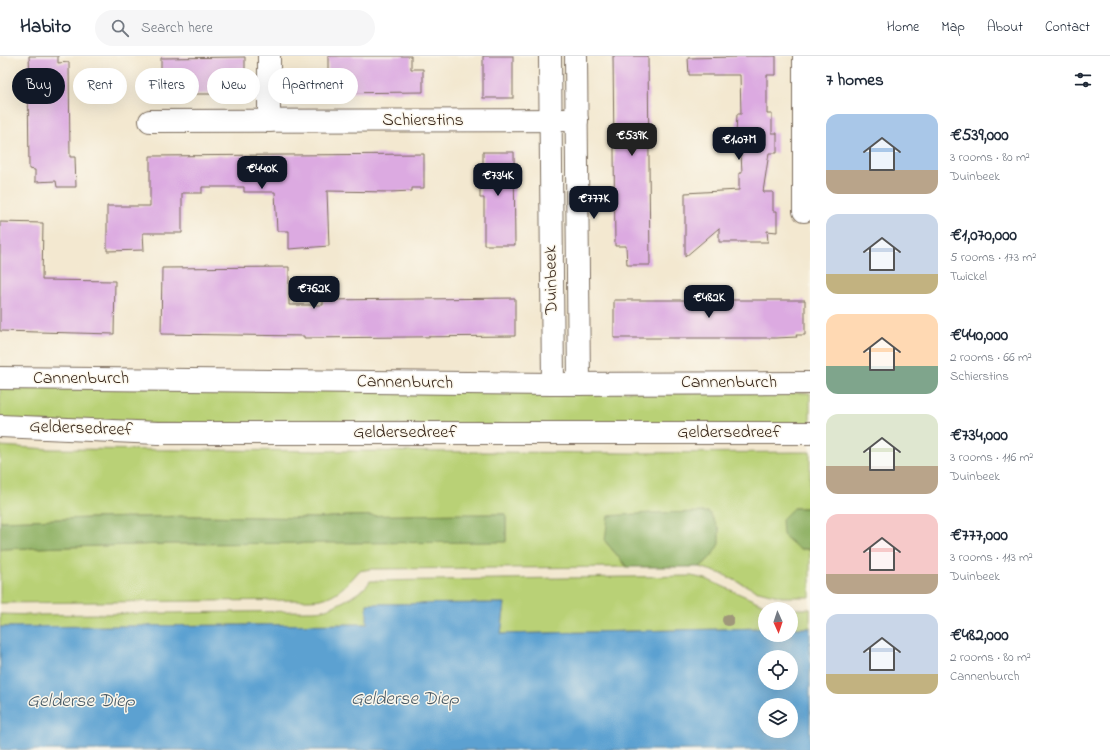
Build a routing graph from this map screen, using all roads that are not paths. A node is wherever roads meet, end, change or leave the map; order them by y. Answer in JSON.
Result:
{"nodes":[{"id":1,"x":269,"y":56,"type":"edge"},
{"id":2,"x":550,"y":56,"type":"edge"},
{"id":3,"x":576,"y":56,"type":"edge"},
{"id":4,"x":804,"y":56,"type":"edge"},
{"id":5,"x":550,"y":120,"type":"junction"},
{"id":6,"x":577,"y":120,"type":"junction"},
{"id":7,"x":150,"y":121,"type":"dead end"},
{"id":8,"x":268,"y":121,"type":"junction"},
{"id":9,"x":807,"y":157,"type":"edge"},
{"id":10,"x":804,"y":211,"type":"dead end"},
{"id":11,"x":0,"y":378,"type":"edge"},
{"id":12,"x":810,"y":382,"type":"edge"},
{"id":13,"x":552,"y":384,"type":"junction"},
{"id":14,"x":579,"y":384,"type":"junction"},
{"id":15,"x":0,"y":426,"type":"edge"},
{"id":16,"x":810,"y":433,"type":"edge"},
{"id":17,"x":0,"y":441,"type":"edge"},
{"id":18,"x":810,"y":448,"type":"edge"}],
"edges":[{"from":1,"to":8,"type":"street"},
{"from":2,"to":5,"type":"street","name":"Duinbeek"},
{"from":3,"to":6,"type":"street","name":"Duinbeek"},
{"from":4,"to":9,"type":"street"},
{"from":5,"to":6,"type":"street","name":"Schierstins"},
{"from":5,"to":8,"type":"street","name":"Schierstins"},
{"from":5,"to":13,"type":"street","name":"Duinbeek"},
{"from":6,"to":14,"type":"street","name":"Duinbeek"},
{"from":7,"to":8,"type":"street","name":"Schierstins"},
{"from":9,"to":10,"type":"street"},
{"from":11,"to":13,"type":"street","name":"Cannenburch"},
{"from":12,"to":14,"type":"street","name":"Cannenburch"},
{"from":13,"to":14,"type":"street","name":"Cannenburch"},
{"from":15,"to":16,"type":"street","name":"Geldersedreef"},
{"from":17,"to":18,"type":"street","name":"Geldersedreef"}]}
